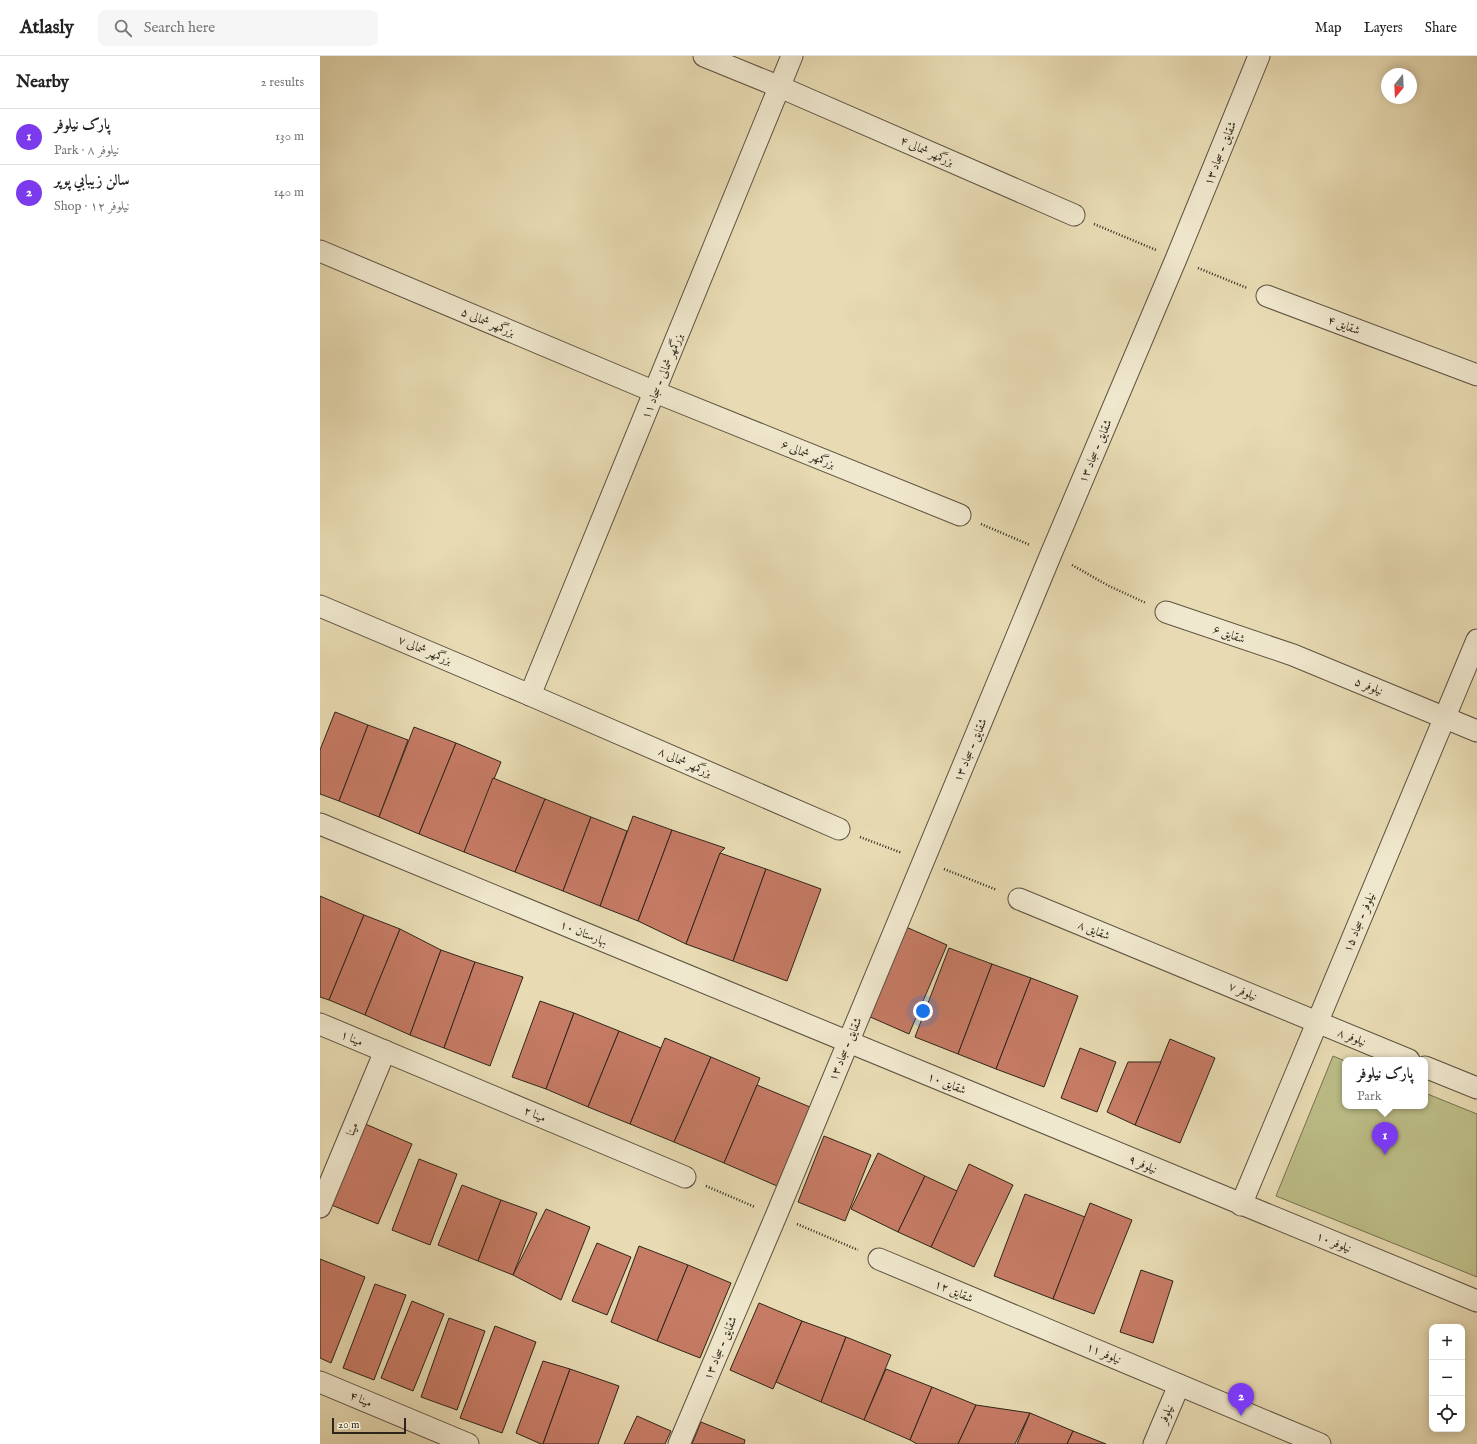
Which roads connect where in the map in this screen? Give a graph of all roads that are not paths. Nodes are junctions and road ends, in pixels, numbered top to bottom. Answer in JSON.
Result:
{"nodes":[{"id":1,"x":704,"y":56,"type":"edge"},
{"id":2,"x":792,"y":56,"type":"edge"},
{"id":3,"x":1260,"y":56,"type":"edge"},
{"id":4,"x":780,"y":87,"type":"junction"},
{"id":5,"x":1074,"y":215,"type":"dead end"},
{"id":6,"x":320,"y":251,"type":"edge"},
{"id":7,"x":1267,"y":296,"type":"dead end"},
{"id":8,"x":1477,"y":375,"type":"edge"},
{"id":9,"x":655,"y":392,"type":"junction"},
{"id":10,"x":960,"y":515,"type":"dead end"},
{"id":11,"x":320,"y":606,"type":"edge"},
{"id":12,"x":1166,"y":612,"type":"dead end"},
{"id":13,"x":1477,"y":640,"type":"edge"},
{"id":14,"x":1293,"y":655,"type":"joint"},
{"id":15,"x":530,"y":695,"type":"junction"},
{"id":16,"x":1444,"y":718,"type":"junction"},
{"id":17,"x":1477,"y":731,"type":"edge"},
{"id":18,"x":320,"y":824,"type":"edge"},
{"id":19,"x":839,"y":830,"type":"dead end"},
{"id":20,"x":1019,"y":899,"type":"dead end"},
{"id":21,"x":1168,"y":960,"type":"joint"},
{"id":22,"x":1318,"y":1022,"type":"junction"},
{"id":23,"x":320,"y":1024,"type":"edge"},
{"id":24,"x":848,"y":1042,"type":"junction"},
{"id":25,"x":385,"y":1051,"type":"junction"},
{"id":26,"x":1402,"y":1057,"type":"edge"},
{"id":27,"x":1428,"y":1068,"type":"edge"},
{"id":28,"x":1477,"y":1088,"type":"edge"},
{"id":29,"x":1045,"y":1123,"type":"joint"},
{"id":30,"x":685,"y":1177,"type":"dead end"},
{"id":31,"x":1241,"y":1204,"type":"junction"},
{"id":32,"x":320,"y":1207,"type":"edge"},
{"id":33,"x":879,"y":1259,"type":"dead end"},
{"id":34,"x":1477,"y":1302,"type":"edge"},
{"id":35,"x":1029,"y":1322,"type":"joint"},
{"id":36,"x":320,"y":1382,"type":"edge"},
{"id":37,"x":1179,"y":1385,"type":"junction"},
{"id":38,"x":468,"y":1444,"type":"edge"},
{"id":39,"x":679,"y":1444,"type":"edge"},
{"id":40,"x":1154,"y":1444,"type":"edge"},
{"id":41,"x":1320,"y":1444,"type":"edge"}],
"edges":[{"from":1,"to":4,"type":"street","name":"بزرگمهر شمالی ۴"},
{"from":2,"to":4,"type":"street","name":"بزرگمهر شمالی - سجاد ۱۱"},
{"from":3,"to":24,"type":"street","name":"شقایق - سجاد ۱۳"},
{"from":4,"to":5,"type":"street","name":"بزرگمهر شمالی ۴"},
{"from":4,"to":9,"type":"street","name":"بزرگمهر شمالی - سجاد ۱۱"},
{"from":6,"to":9,"type":"street","name":"بزرگمهر شمالی ۵"},
{"from":7,"to":8,"type":"street","name":"شقایق ۴"},
{"from":9,"to":10,"type":"street","name":"بزرگمهر شمالی ۶"},
{"from":9,"to":15,"type":"street","name":"بزرگمهر شمالی - سجاد ۱۱"},
{"from":11,"to":15,"type":"street","name":"بزرگمهر شمالی ۷"},
{"from":12,"to":14,"type":"street","name":"شقایق ۶"},
{"from":13,"to":16,"type":"street","name":"نیلوفر - سجاد ۱۵"},
{"from":14,"to":16,"type":"street","name":"نیلوفر ۵"},
{"from":15,"to":19,"type":"street","name":"بزرگمهر شمالی ۸"},
{"from":16,"to":17,"type":"street","name":"نیلوفر ۵"},
{"from":16,"to":22,"type":"street","name":"نیلوفر - سجاد ۱۵"},
{"from":18,"to":24,"type":"street","name":"بهارستان ۱۰"},
{"from":20,"to":21,"type":"street","name":"شقایق ۸"},
{"from":21,"to":22,"type":"street","name":"نیلوفر ۷"},
{"from":22,"to":26,"type":"street","name":"نیلوفر ۸"},
{"from":22,"to":31,"type":"street","name":"نیلوفر - سجاد ۱۵"},
{"from":23,"to":25,"type":"street","name":"مینا ۱"},
{"from":24,"to":29,"type":"street","name":"شقایق ۱۰"},
{"from":24,"to":39,"type":"street","name":"شقایق - سجاد ۱۳"},
{"from":25,"to":30,"type":"street","name":"مینا ۲"},
{"from":25,"to":32,"type":"street","name":"مینا"},
{"from":27,"to":28,"type":"street"},
{"from":29,"to":31,"type":"street","name":"نیلوفر ۹"},
{"from":31,"to":34,"type":"street","name":"نیلوفر ۱۰"},
{"from":33,"to":35,"type":"street","name":"شقایق ۱۲"},
{"from":35,"to":37,"type":"street","name":"نیلوفر ۱۱"},
{"from":36,"to":38,"type":"street","name":"مینا ۴"},
{"from":37,"to":40,"type":"street","name":"نیلوفر"},
{"from":37,"to":41,"type":"street","name":"نیلوفر ۱۱"}]}
